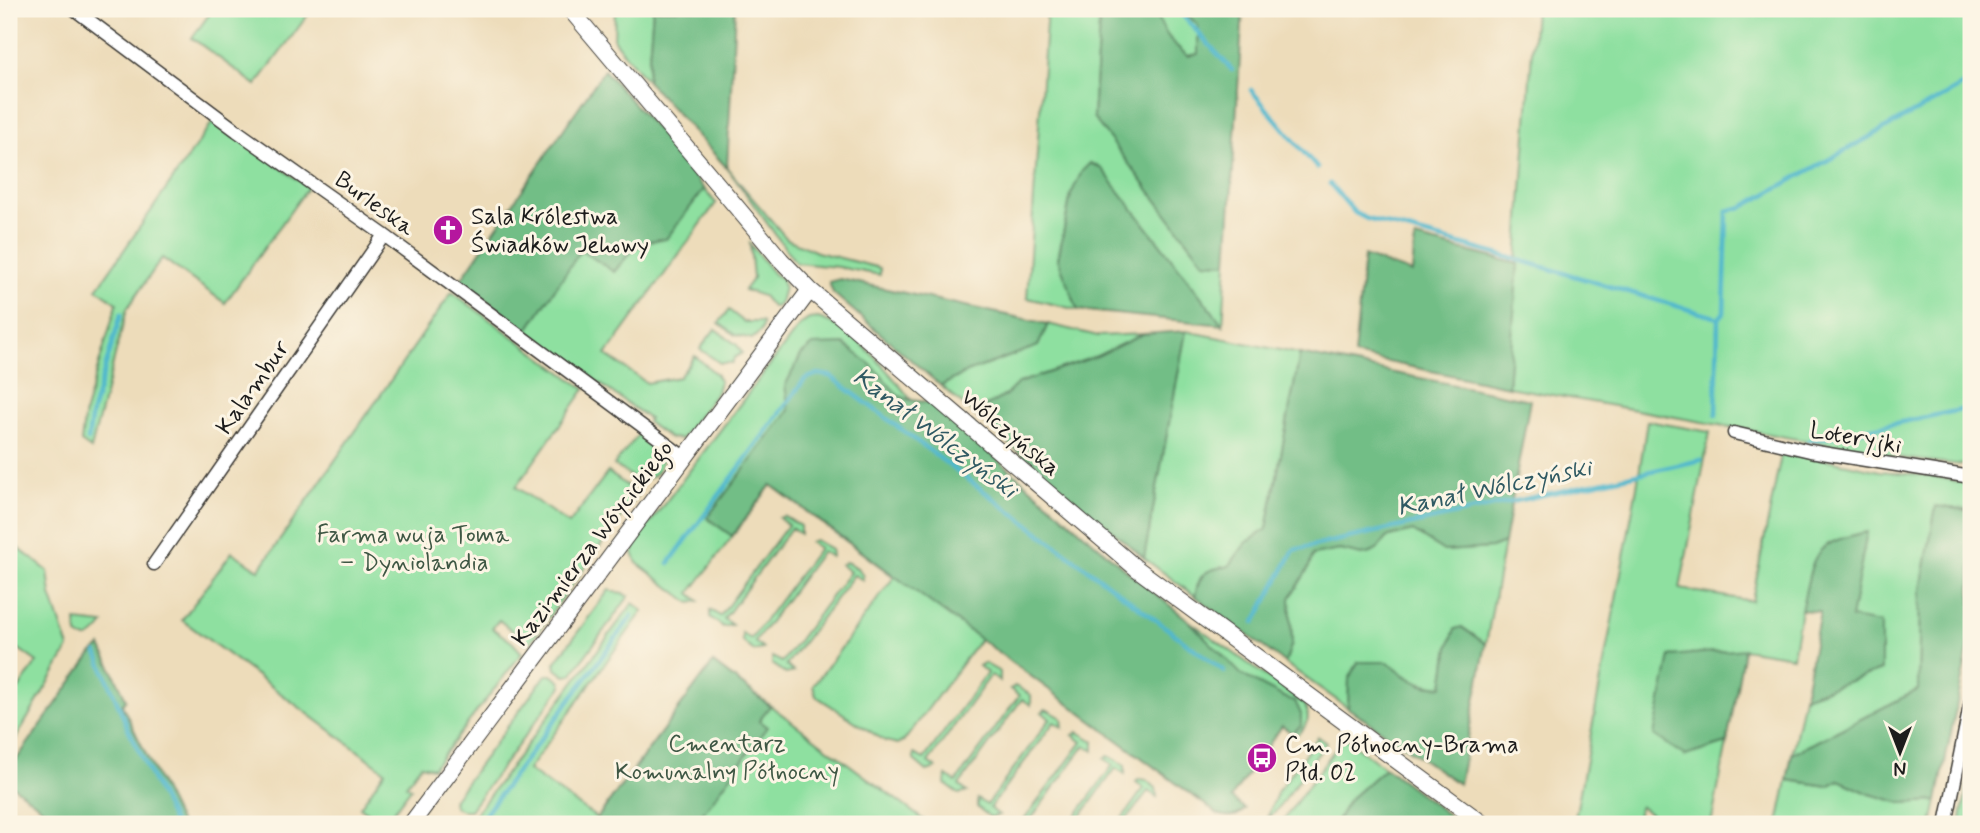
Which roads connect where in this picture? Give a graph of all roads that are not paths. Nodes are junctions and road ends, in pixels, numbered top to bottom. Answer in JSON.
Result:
{"nodes":[{"id":1,"x":74,"y":9,"type":"edge"},
{"id":2,"x":570,"y":9,"type":"edge"},
{"id":3,"x":384,"y":235,"type":"junction"},
{"id":4,"x":810,"y":290,"type":"junction"},
{"id":5,"x":1734,"y":433,"type":"dead end"},
{"id":6,"x":684,"y":457,"type":"junction"},
{"id":7,"x":1971,"y":477,"type":"edge"},
{"id":8,"x":154,"y":564,"type":"dead end"},
{"id":9,"x":1971,"y":701,"type":"edge"},
{"id":10,"x":411,"y":824,"type":"edge"},
{"id":11,"x":1483,"y":824,"type":"edge"},
{"id":12,"x":1946,"y":824,"type":"edge"}],
"edges":[{"from":1,"to":3,"type":"street","name":"Burleska"},
{"from":2,"to":4,"type":"street","name":"Wólczyńska"},
{"from":3,"to":6,"type":"street","name":"Burleska"},
{"from":3,"to":8,"type":"street","name":"Kalambur"},
{"from":4,"to":6,"type":"street","name":"Kazimierza Wóycickiego"},
{"from":4,"to":11,"type":"street","name":"Wólczyńska"},
{"from":5,"to":7,"type":"street","name":"Loteryjki"},
{"from":6,"to":10,"type":"street","name":"Kazimierza Wóycickiego"},
{"from":9,"to":12,"type":"street"}]}
